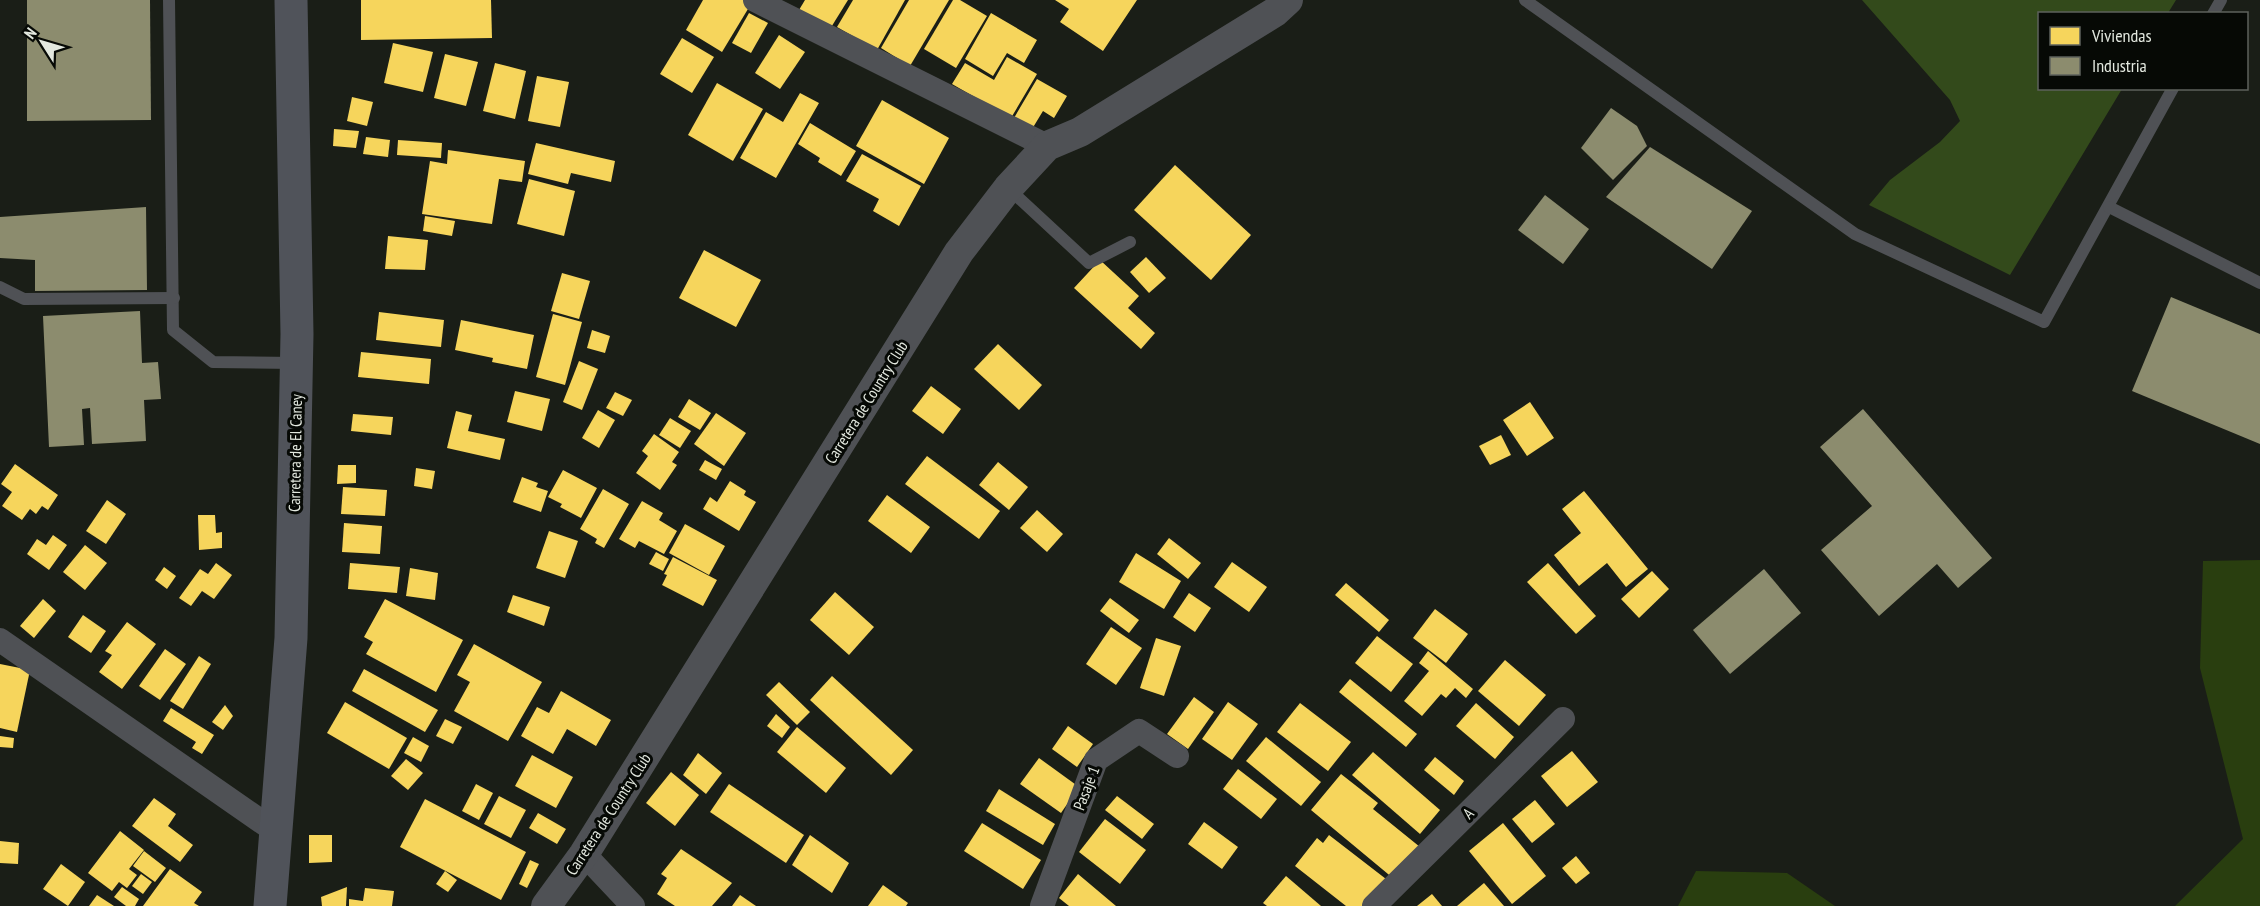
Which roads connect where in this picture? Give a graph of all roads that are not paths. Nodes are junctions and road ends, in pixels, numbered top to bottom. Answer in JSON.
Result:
{"nodes":[{"id":1,"x":169,"y":0,"type":"edge"},
{"id":2,"x":291,"y":0,"type":"edge"},
{"id":3,"x":755,"y":0,"type":"edge"},
{"id":4,"x":1288,"y":0,"type":"edge"},
{"id":5,"x":1525,"y":0,"type":"edge"},
{"id":6,"x":2172,"y":90,"type":"edge"},
{"id":7,"x":1047,"y":146,"type":"junction"},
{"id":8,"x":1008,"y":188,"type":"junction"},
{"id":9,"x":2109,"y":207,"type":"junction"},
{"id":10,"x":1130,"y":242,"type":"dead end"},
{"id":11,"x":2260,"y":283,"type":"edge"},
{"id":12,"x":0,"y":287,"type":"edge"},
{"id":13,"x":174,"y":298,"type":"junction"},
{"id":14,"x":297,"y":363,"type":"junction"},
{"id":15,"x":0,"y":640,"type":"edge"},
{"id":16,"x":1563,"y":719,"type":"dead end"},
{"id":17,"x":1177,"y":756,"type":"dead end"},
{"id":18,"x":275,"y":831,"type":"junction"},
{"id":19,"x":584,"y":854,"type":"junction"},
{"id":20,"x":270,"y":906,"type":"edge"},
{"id":21,"x":546,"y":906,"type":"edge"},
{"id":22,"x":633,"y":906,"type":"edge"},
{"id":23,"x":1042,"y":906,"type":"edge"},
{"id":24,"x":1374,"y":906,"type":"edge"}],
"edges":[{"from":1,"to":13,"type":"lane"},
{"from":2,"to":14,"type":"main road","name":"Carretera de El Caney"},
{"from":3,"to":7,"type":"street"},
{"from":4,"to":7,"type":"street","name":"Carretera de Country Club"},
{"from":5,"to":9,"type":"lane"},
{"from":6,"to":9,"type":"lane"},
{"from":7,"to":8,"type":"street","name":"Carretera de Country Club"},
{"from":8,"to":10,"type":"lane"},
{"from":8,"to":19,"type":"street","name":"Carretera de Country Club"},
{"from":9,"to":11,"type":"lane"},
{"from":12,"to":13,"type":"lane"},
{"from":13,"to":14,"type":"lane"},
{"from":14,"to":18,"type":"main road","name":"Carretera de El Caney"},
{"from":15,"to":18,"type":"street"},
{"from":16,"to":24,"type":"street","name":"A"},
{"from":17,"to":23,"type":"street","name":"Pasaje 1"},
{"from":18,"to":20,"type":"main road","name":"Carretera de El Caney"},
{"from":19,"to":21,"type":"street","name":"Carretera de Country Club"},
{"from":19,"to":22,"type":"street"}]}
